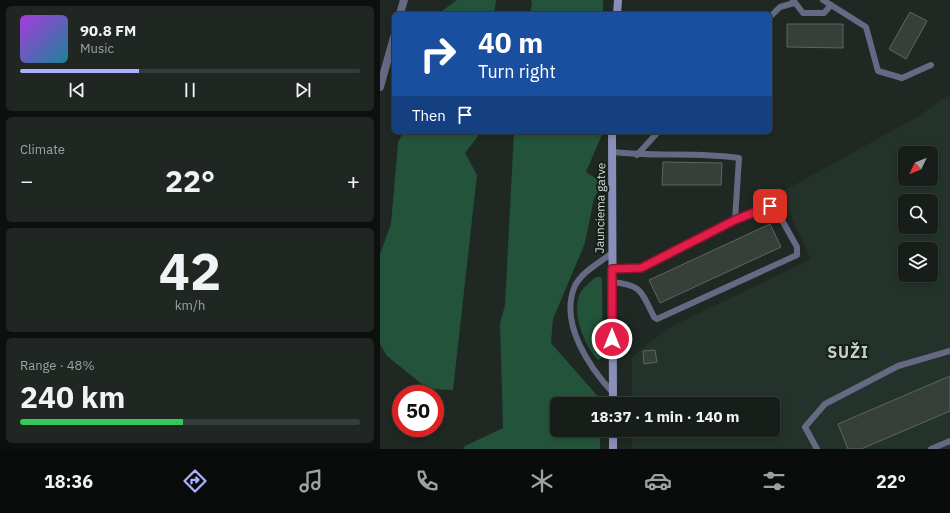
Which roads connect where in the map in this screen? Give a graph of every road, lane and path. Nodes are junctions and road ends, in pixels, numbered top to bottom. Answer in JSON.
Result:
{"nodes":[{"id":1,"x":404,"y":0,"type":"edge"},
{"id":2,"x":618,"y":0,"type":"edge"},
{"id":3,"x":823,"y":0,"type":"edge"},
{"id":4,"x":794,"y":1,"type":"edge"},
{"id":5,"x":831,"y":5,"type":"junction"},
{"id":6,"x":401,"y":12,"type":"edge"},
{"id":7,"x":617,"y":12,"type":"edge"},
{"id":8,"x":772,"y":15,"type":"edge"},
{"id":9,"x":392,"y":44,"type":"edge"},
{"id":10,"x":932,"y":64,"type":"dead end"},
{"id":11,"x":380,"y":87,"type":"edge"},
{"id":12,"x":612,"y":134,"type":"edge"},
{"id":13,"x":656,"y":134,"type":"edge"},
{"id":14,"x":613,"y":152,"type":"junction"},
{"id":15,"x":637,"y":155,"type":"junction"},
{"id":16,"x":735,"y":220,"type":"junction"},
{"id":17,"x":612,"y":253,"type":"junction"},
{"id":18,"x":612,"y":269,"type":"junction"},
{"id":19,"x":612,"y":282,"type":"junction"},
{"id":20,"x":950,"y":351,"type":"edge"},
{"id":21,"x":612,"y":393,"type":"junction"},
{"id":22,"x":612,"y":397,"type":"edge"},
{"id":23,"x":613,"y":437,"type":"edge"},
{"id":24,"x":950,"y":441,"type":"edge"},
{"id":25,"x":613,"y":449,"type":"edge"},
{"id":26,"x":817,"y":449,"type":"edge"},
{"id":27,"x":931,"y":449,"type":"edge"}],
"edges":[{"from":1,"to":6,"type":"street"},
{"from":2,"to":7,"type":"main road"},
{"from":3,"to":5,"type":"lane"},
{"from":4,"to":5,"type":"lane"},
{"from":4,"to":8,"type":"lane"},
{"from":5,"to":10,"type":"lane"},
{"from":9,"to":11,"type":"street"},
{"from":12,"to":14,"type":"main road","name":"Jaunciema gatve"},
{"from":13,"to":15,"type":"lane"},
{"from":14,"to":15,"type":"lane"},
{"from":14,"to":17,"type":"main road","name":"Jaunciema gatve"},
{"from":15,"to":16,"type":"lane"},
{"from":16,"to":18,"type":"lane"},
{"from":16,"to":19,"type":"lane"},
{"from":17,"to":18,"type":"main road","name":"Jaunciema gatve"},
{"from":17,"to":21,"type":"lane"},
{"from":18,"to":19,"type":"main road","name":"Jaunciema gatve"},
{"from":19,"to":21,"type":"main road","name":"Jaunciema gatve"},
{"from":20,"to":26,"type":"lane"},
{"from":21,"to":22,"type":"main road","name":"Jaunciema gatve"},
{"from":23,"to":25,"type":"main road"},
{"from":24,"to":27,"type":"lane"}]}
